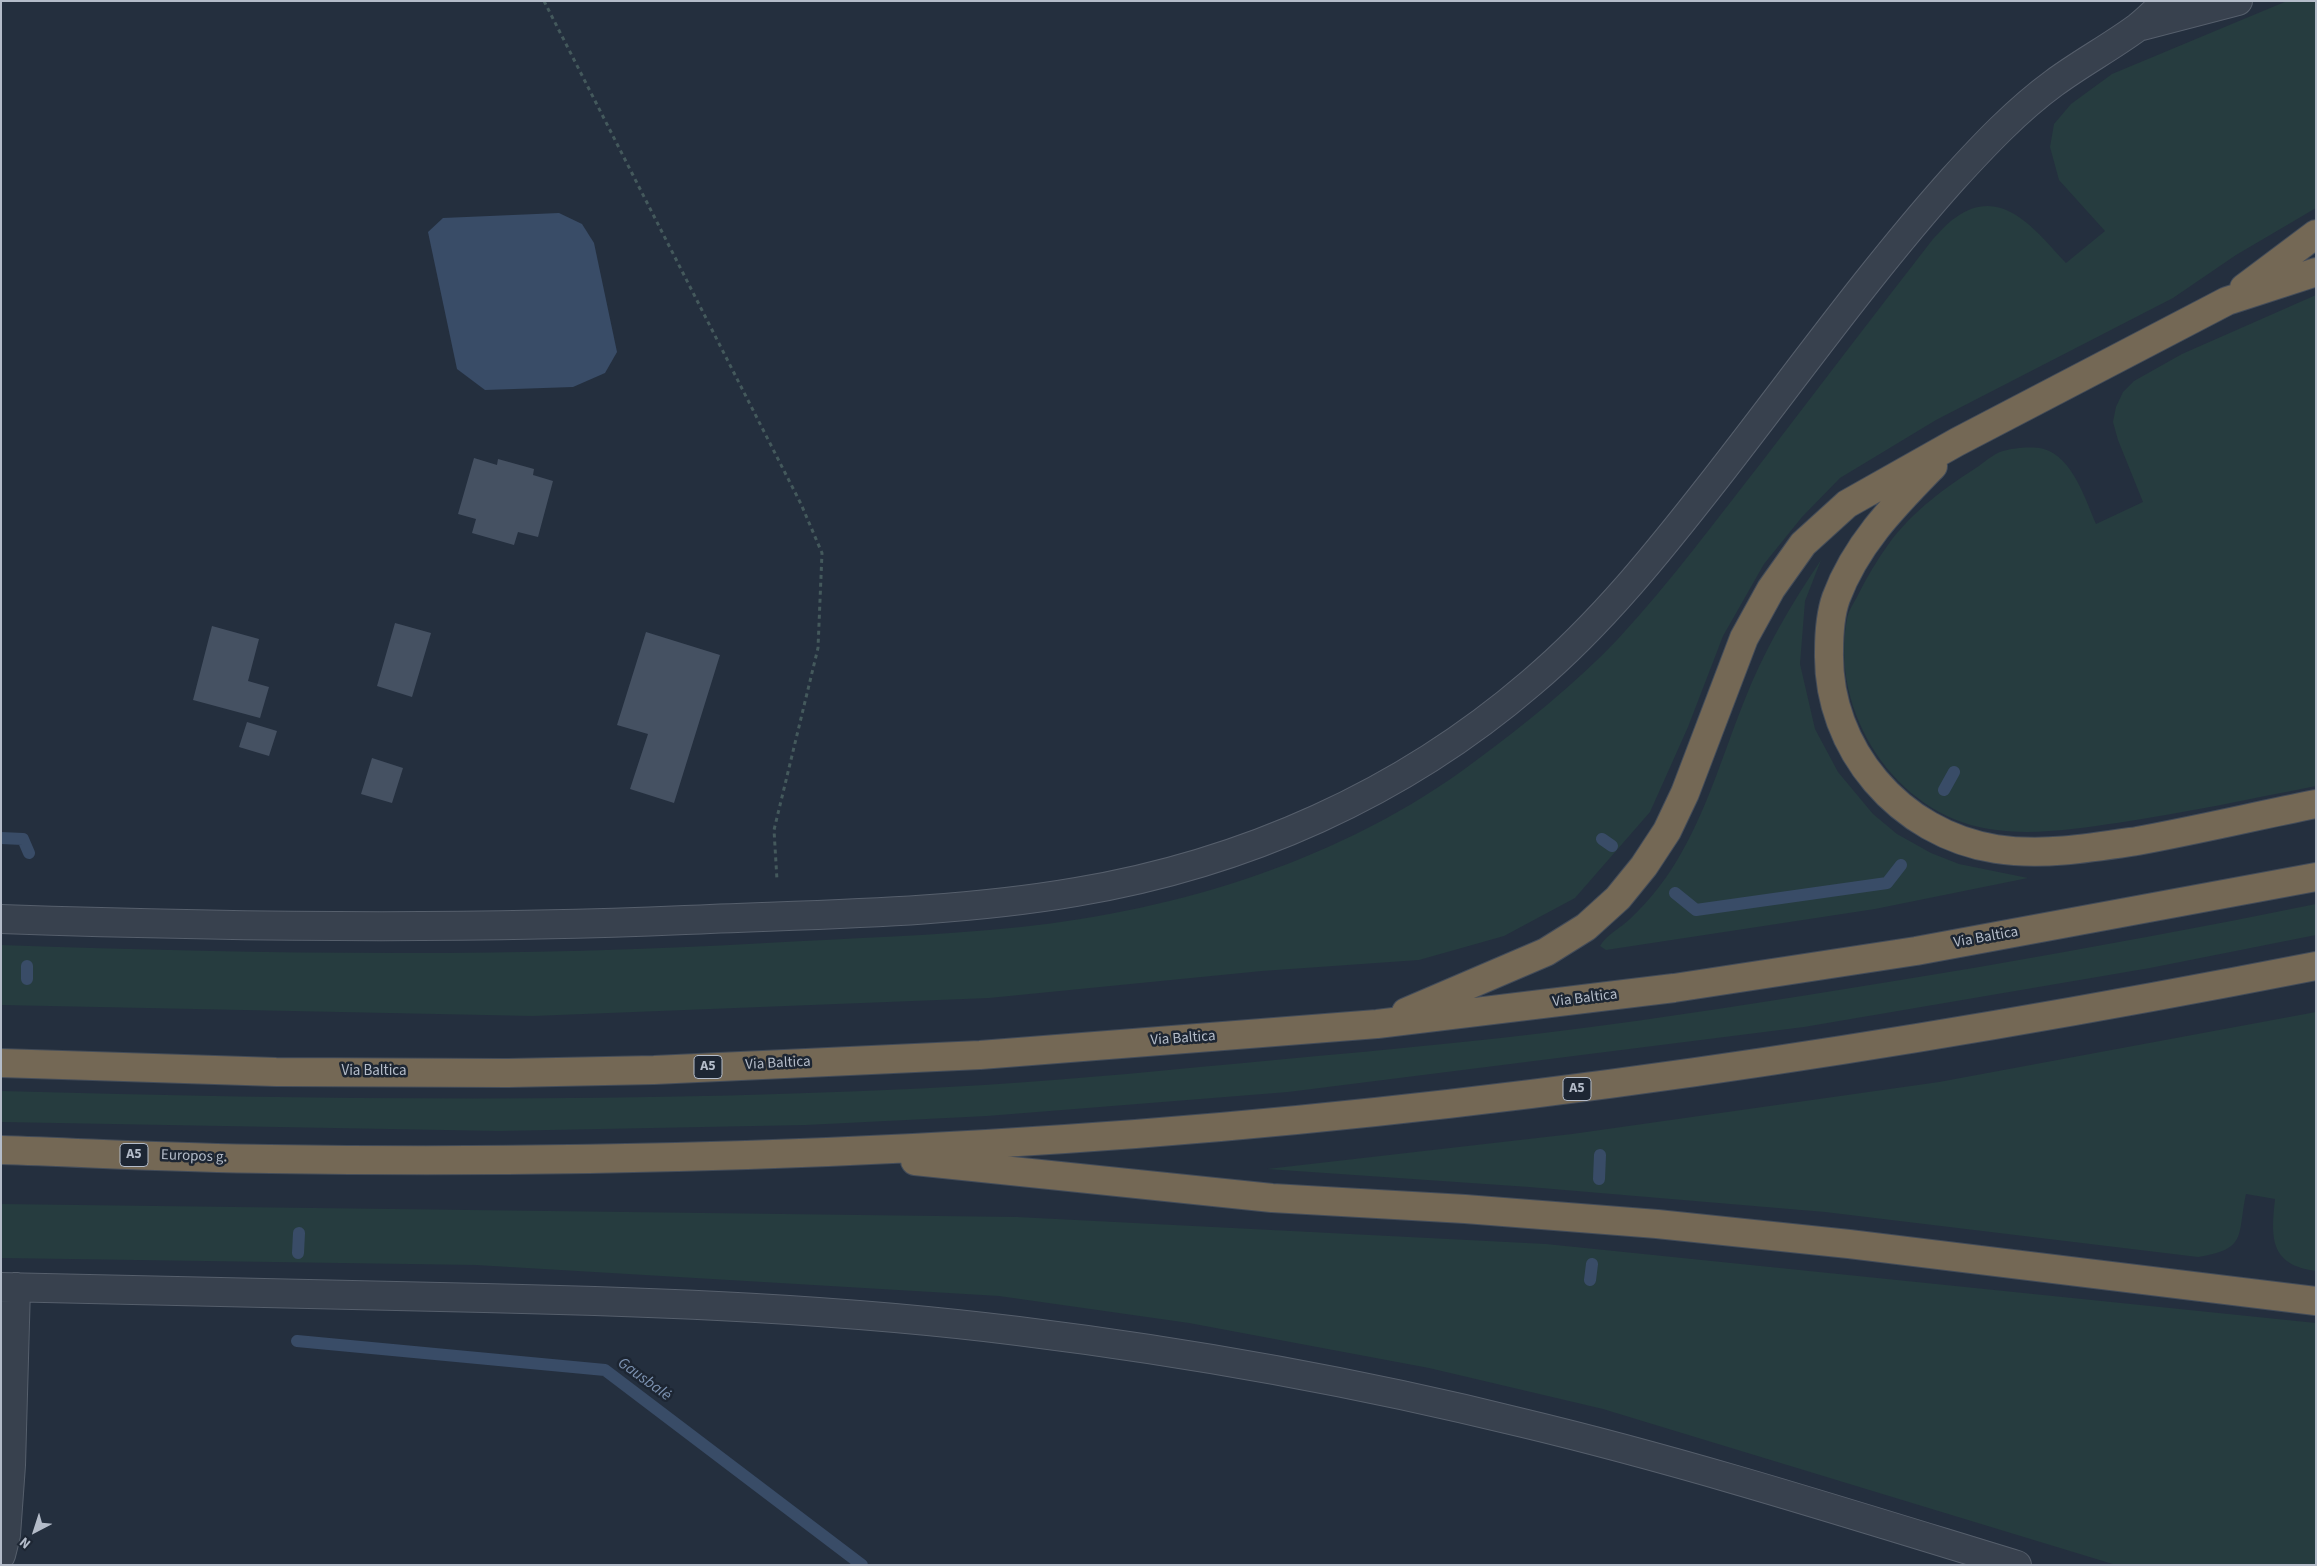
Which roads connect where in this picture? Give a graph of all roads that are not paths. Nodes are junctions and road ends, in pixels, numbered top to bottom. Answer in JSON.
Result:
{"nodes":[{"id":1,"x":2166,"y":1,"type":"edge"},
{"id":2,"x":2238,"y":1,"type":"edge"},
{"id":3,"x":2138,"y":27,"type":"junction"},
{"id":4,"x":2316,"y":234,"type":"edge"},
{"id":5,"x":2316,"y":272,"type":"edge"},
{"id":6,"x":2227,"y":302,"type":"junction"},
{"id":7,"x":1958,"y":442,"type":"junction"},
{"id":8,"x":2316,"y":804,"type":"edge"},
{"id":9,"x":2316,"y":876,"type":"edge"},
{"id":10,"x":1,"y":919,"type":"edge"},
{"id":11,"x":2316,"y":966,"type":"edge"},
{"id":12,"x":1377,"y":1024,"type":"junction"},
{"id":13,"x":1,"y":1063,"type":"edge"},
{"id":14,"x":1,"y":1150,"type":"edge"},
{"id":15,"x":831,"y":1152,"type":"junction"},
{"id":16,"x":8,"y":1287,"type":"edge"},
{"id":17,"x":2316,"y":1301,"type":"edge"},
{"id":18,"x":1,"y":1555,"type":"edge"},
{"id":19,"x":2017,"y":1565,"type":"edge"}],
"edges":[{"from":1,"to":3,"type":"street"},
{"from":2,"to":3,"type":"street"},
{"from":3,"to":10,"type":"street"},
{"from":4,"to":6,"type":"highway"},
{"from":5,"to":6,"type":"highway"},
{"from":6,"to":7,"type":"highway"},
{"from":7,"to":8,"type":"highway"},
{"from":7,"to":12,"type":"highway"},
{"from":9,"to":12,"type":"highway","name":"Via Baltica","number":"A5"},
{"from":11,"to":15,"type":"highway","number":"A5"},
{"from":12,"to":13,"type":"highway","name":"Via Baltica","number":"A5"},
{"from":14,"to":15,"type":"highway","name":"Europos g.","number":"A5"},
{"from":15,"to":17,"type":"highway"},
{"from":16,"to":18,"type":"street"},
{"from":16,"to":19,"type":"street"}]}
